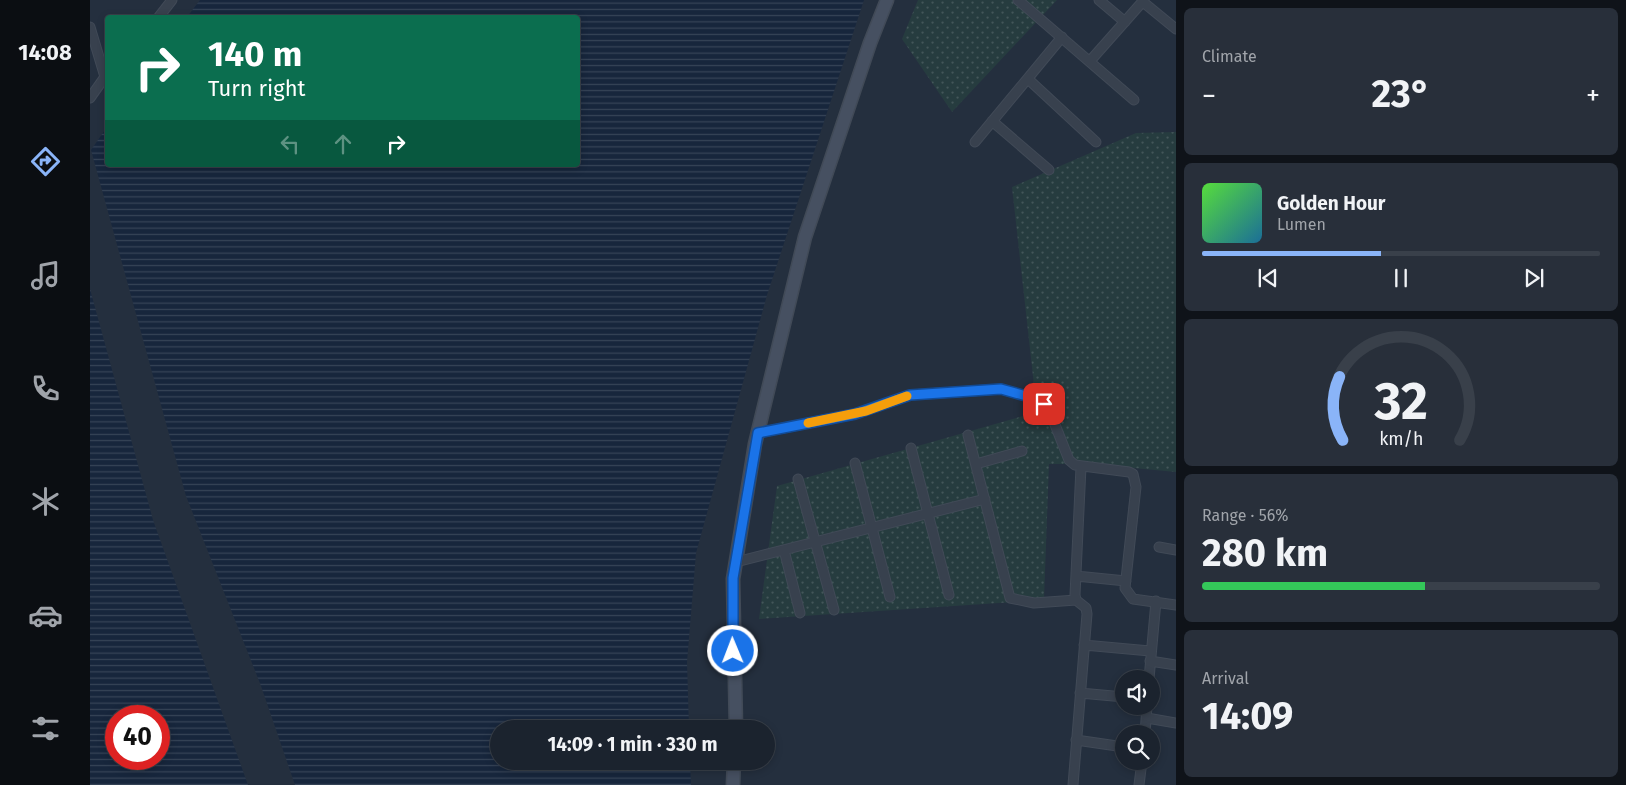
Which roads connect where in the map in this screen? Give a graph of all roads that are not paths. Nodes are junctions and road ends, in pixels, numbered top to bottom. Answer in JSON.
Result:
{"nodes":[{"id":1,"x":172,"y":0,"type":"edge"},
{"id":2,"x":887,"y":0,"type":"edge"},
{"id":3,"x":1018,"y":0,"type":"edge"},
{"id":4,"x":1100,"y":0,"type":"edge"},
{"id":5,"x":1144,"y":1,"type":"edge"},
{"id":6,"x":160,"y":15,"type":"edge"},
{"id":7,"x":1125,"y":22,"type":"junction"},
{"id":8,"x":90,"y":27,"type":"edge"},
{"id":9,"x":1176,"y":29,"type":"edge"},
{"id":10,"x":1062,"y":37,"type":"junction"},
{"id":11,"x":1090,"y":62,"type":"junction"},
{"id":12,"x":105,"y":73,"type":"edge"},
{"id":13,"x":105,"y":77,"type":"edge"},
{"id":14,"x":1028,"y":79,"type":"junction"},
{"id":15,"x":90,"y":98,"type":"edge"},
{"id":16,"x":1134,"y":100,"type":"dead end"},
{"id":17,"x":992,"y":121,"type":"junction"},
{"id":18,"x":975,"y":142,"type":"dead end"},
{"id":19,"x":1096,"y":142,"type":"dead end"},
{"id":20,"x":1050,"y":170,"type":"dead end"},
{"id":21,"x":758,"y":433,"type":"junction"},
{"id":22,"x":968,"y":435,"type":"dead end"},
{"id":23,"x":911,"y":448,"type":"dead end"},
{"id":24,"x":1022,"y":451,"type":"dead end"},
{"id":25,"x":855,"y":463,"type":"dead end"},
{"id":26,"x":976,"y":464,"type":"junction"},
{"id":27,"x":1081,"y":468,"type":"junction"},
{"id":28,"x":798,"y":479,"type":"dead end"},
{"id":29,"x":985,"y":499,"type":"junction"},
{"id":30,"x":928,"y":513,"type":"junction"},
{"id":31,"x":872,"y":528,"type":"junction"},
{"id":32,"x":815,"y":542,"type":"junction"},
{"id":33,"x":1159,"y":547,"type":"dead end"},
{"id":34,"x":784,"y":550,"type":"junction"},
{"id":35,"x":1176,"y":550,"type":"edge"},
{"id":36,"x":736,"y":562,"type":"junction"},
{"id":37,"x":1076,"y":576,"type":"junction"},
{"id":38,"x":1126,"y":581,"type":"junction"},
{"id":39,"x":949,"y":595,"type":"dead end"},
{"id":40,"x":890,"y":597,"type":"dead end"},
{"id":41,"x":1076,"y":600,"type":"junction"},
{"id":42,"x":1156,"y":601,"type":"junction"},
{"id":43,"x":1176,"y":605,"type":"edge"},
{"id":44,"x":834,"y":610,"type":"dead end"},
{"id":45,"x":800,"y":613,"type":"dead end"},
{"id":46,"x":1084,"y":645,"type":"junction"},
{"id":47,"x":1150,"y":656,"type":"junction"},
{"id":48,"x":1176,"y":665,"type":"edge"},
{"id":49,"x":1149,"y":670,"type":"edge"},
{"id":50,"x":1080,"y":693,"type":"junction"},
{"id":51,"x":1115,"y":696,"type":"edge"},
{"id":52,"x":1147,"y":718,"type":"joint"},
{"id":53,"x":736,"y":720,"type":"edge"},
{"id":54,"x":1176,"y":723,"type":"edge"},
{"id":55,"x":1146,"y":725,"type":"edge"},
{"id":56,"x":1076,"y":740,"type":"junction"},
{"id":57,"x":1115,"y":746,"type":"edge"},
{"id":58,"x":734,"y":770,"type":"edge"},
{"id":59,"x":1141,"y":770,"type":"edge"},
{"id":60,"x":733,"y":785,"type":"edge"},
{"id":61,"x":1072,"y":785,"type":"edge"},
{"id":62,"x":1139,"y":785,"type":"edge"}],
"edges":[{"from":1,"to":6,"type":"street"},
{"from":2,"to":21,"type":"street"},
{"from":3,"to":10,"type":"street"},
{"from":4,"to":7,"type":"street"},
{"from":5,"to":7,"type":"street"},
{"from":5,"to":9,"type":"street"},
{"from":7,"to":11,"type":"street"},
{"from":8,"to":12,"type":"street"},
{"from":10,"to":11,"type":"street"},
{"from":10,"to":14,"type":"street"},
{"from":11,"to":16,"type":"street"},
{"from":13,"to":15,"type":"street"},
{"from":14,"to":17,"type":"street"},
{"from":14,"to":19,"type":"street"},
{"from":17,"to":18,"type":"street"},
{"from":17,"to":20,"type":"street"},
{"from":21,"to":27,"type":"street"},
{"from":21,"to":36,"type":"street"},
{"from":22,"to":26,"type":"street"},
{"from":23,"to":30,"type":"street"},
{"from":24,"to":26,"type":"street"},
{"from":25,"to":31,"type":"street"},
{"from":26,"to":29,"type":"street"},
{"from":27,"to":37,"type":"street"},
{"from":27,"to":38,"type":"street"},
{"from":28,"to":32,"type":"street"},
{"from":29,"to":30,"type":"street"},
{"from":29,"to":41,"type":"street"},
{"from":30,"to":31,"type":"street"},
{"from":30,"to":39,"type":"street"},
{"from":31,"to":32,"type":"street"},
{"from":31,"to":40,"type":"street"},
{"from":32,"to":34,"type":"street"},
{"from":32,"to":44,"type":"street"},
{"from":33,"to":35,"type":"street"},
{"from":34,"to":36,"type":"street"},
{"from":34,"to":45,"type":"street"},
{"from":36,"to":53,"type":"street"},
{"from":37,"to":38,"type":"street"},
{"from":37,"to":41,"type":"street"},
{"from":38,"to":42,"type":"street"},
{"from":41,"to":46,"type":"street"},
{"from":42,"to":43,"type":"street"},
{"from":42,"to":47,"type":"street"},
{"from":46,"to":47,"type":"street"},
{"from":46,"to":50,"type":"street"},
{"from":47,"to":48,"type":"street"},
{"from":47,"to":49,"type":"street"},
{"from":50,"to":51,"type":"street"},
{"from":50,"to":56,"type":"street"},
{"from":52,"to":54,"type":"street"},
{"from":52,"to":55,"type":"street"},
{"from":56,"to":57,"type":"street"},
{"from":56,"to":61,"type":"street"},
{"from":58,"to":60,"type":"street"},
{"from":59,"to":62,"type":"street"}]}
